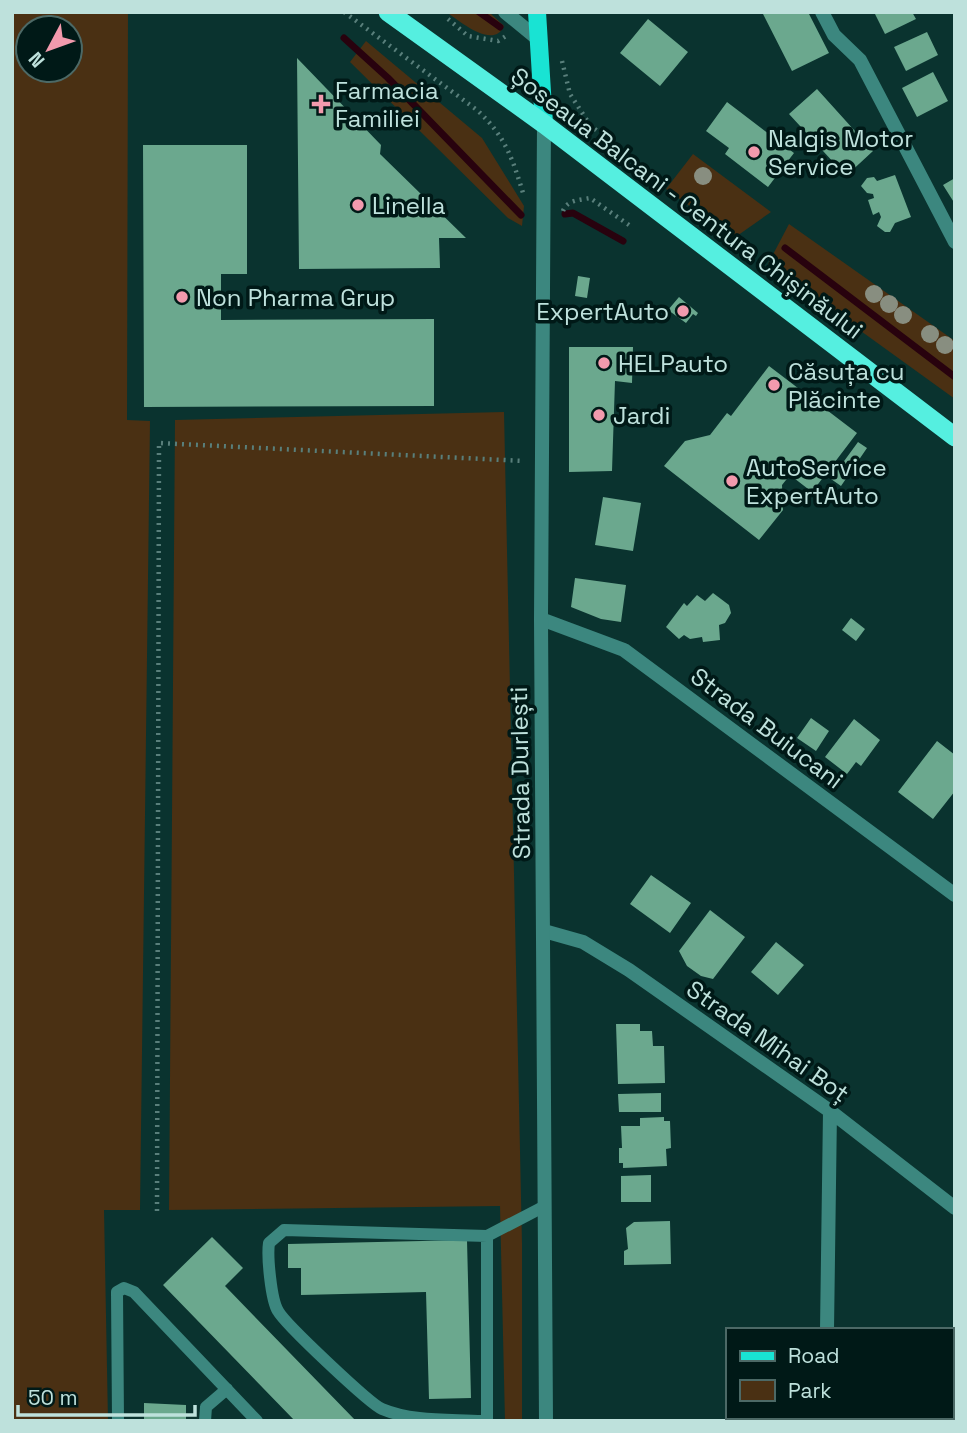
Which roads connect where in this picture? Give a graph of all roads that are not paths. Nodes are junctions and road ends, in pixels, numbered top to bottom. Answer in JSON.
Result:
{"nodes":[{"id":1,"x":388,"y":12,"type":"edge"},
{"id":2,"x":537,"y":12,"type":"edge"},
{"id":3,"x":822,"y":12,"type":"edge"},
{"id":4,"x":509,"y":15,"type":"edge"},
{"id":5,"x":538,"y":39,"type":"junction"},
{"id":6,"x":544,"y":124,"type":"junction"},
{"id":7,"x":955,"y":242,"type":"edge"},
{"id":8,"x":955,"y":437,"type":"edge"},
{"id":9,"x":541,"y":619,"type":"junction"},
{"id":10,"x":955,"y":895,"type":"edge"},
{"id":11,"x":544,"y":931,"type":"junction"},
{"id":12,"x":830,"y":1111,"type":"junction"},
{"id":13,"x":545,"y":1206,"type":"junction"},
{"id":14,"x":955,"y":1208,"type":"edge"},
{"id":15,"x":487,"y":1236,"type":"junction"},
{"id":16,"x":827,"y":1328,"type":"edge"},
{"id":17,"x":227,"y":1389,"type":"junction"},
{"id":18,"x":118,"y":1421,"type":"edge"},
{"id":19,"x":205,"y":1421,"type":"edge"},
{"id":20,"x":257,"y":1421,"type":"edge"},
{"id":21,"x":484,"y":1421,"type":"edge"},
{"id":22,"x":546,"y":1421,"type":"edge"}],
"edges":[{"from":1,"to":6,"type":"highway","name":"Șoseaua Balcani - Centura Chișinăului"},
{"from":2,"to":5,"type":"main road"},
{"from":3,"to":7,"type":"street"},
{"from":4,"to":5,"type":"street"},
{"from":5,"to":6,"type":"main road"},
{"from":6,"to":8,"type":"highway","name":"Șoseaua Balcani - Centura Chișinăului"},
{"from":6,"to":9,"type":"street","name":"Strada Durlești"},
{"from":9,"to":10,"type":"street","name":"Strada Buiucani"},
{"from":9,"to":11,"type":"street","name":"Strada Durlești"},
{"from":11,"to":12,"type":"street","name":"Strada Mihai Boț"},
{"from":11,"to":13,"type":"street","name":"Strada Durlești"},
{"from":12,"to":14,"type":"street","name":"Strada Mihai Boț"},
{"from":12,"to":16,"type":"street"},
{"from":13,"to":15,"type":"lane"},
{"from":13,"to":22,"type":"street","name":"Strada Durlești"},
{"from":15,"to":21,"type":"lane"},
{"from":15,"to":21,"type":"lane"},
{"from":17,"to":18,"type":"lane"},
{"from":17,"to":19,"type":"lane"},
{"from":17,"to":20,"type":"lane"}]}
